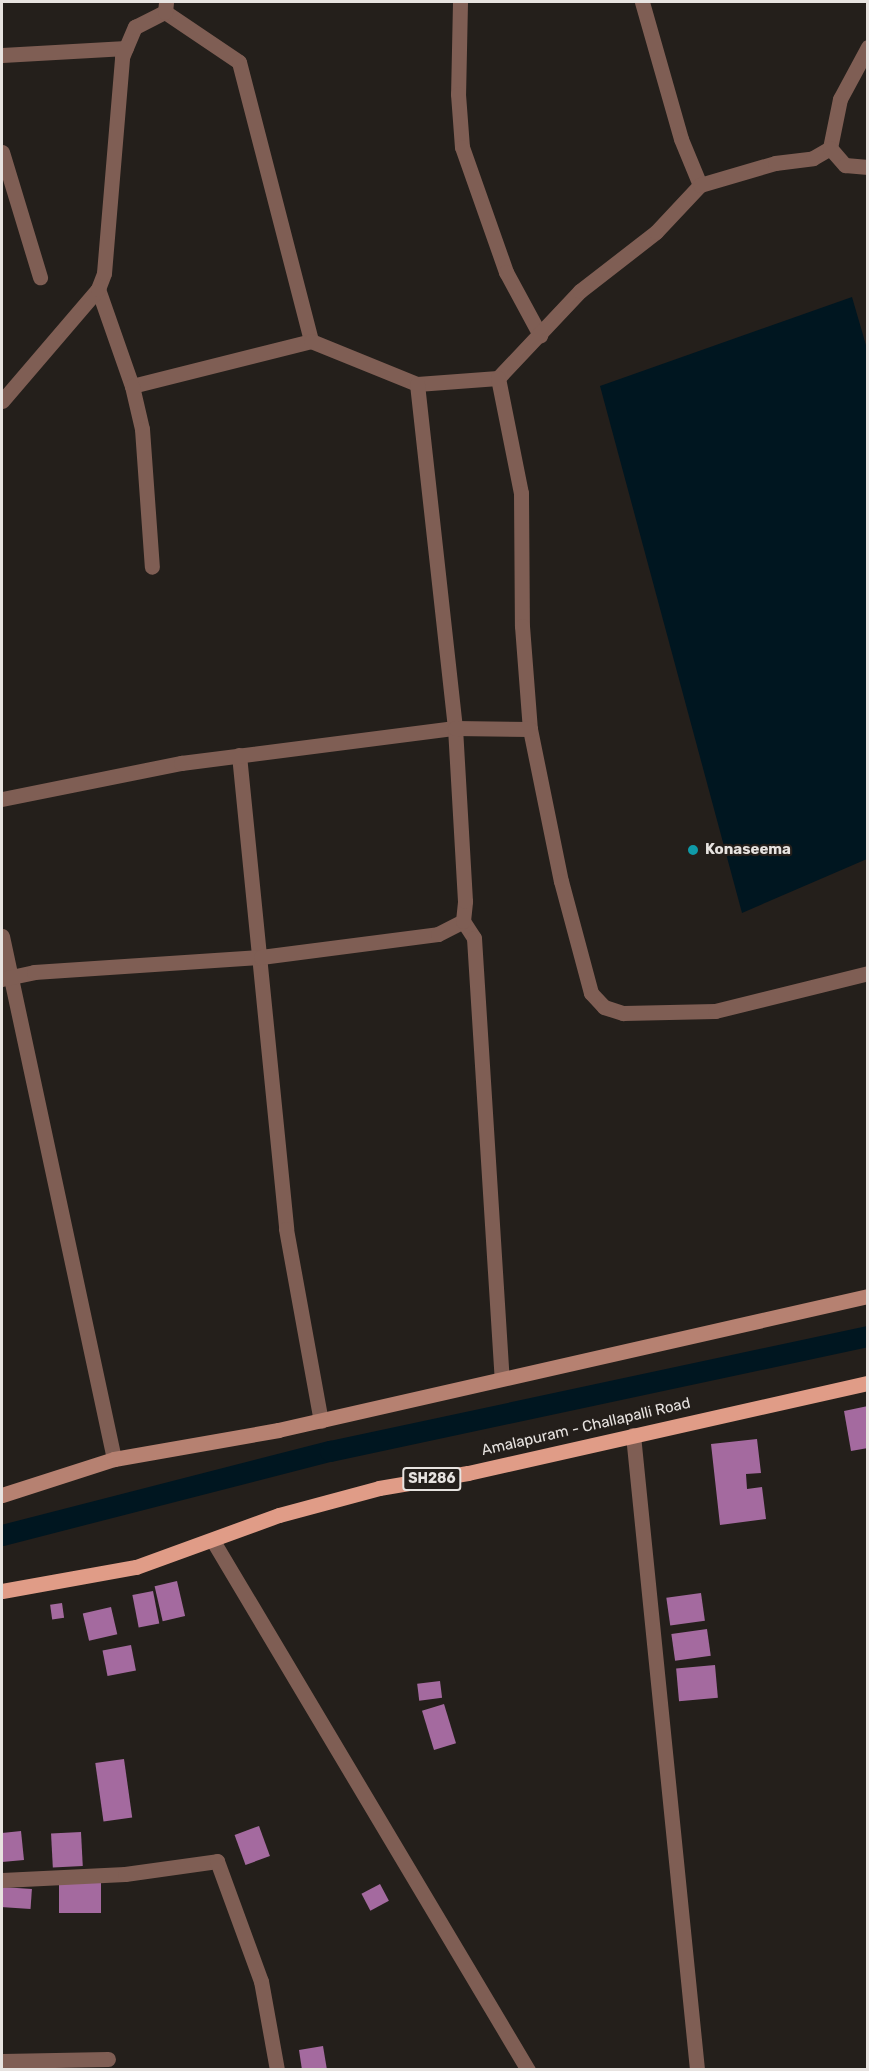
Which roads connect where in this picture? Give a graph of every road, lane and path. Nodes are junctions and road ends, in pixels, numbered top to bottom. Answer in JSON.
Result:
{"nodes":[{"id":1,"x":460,"y":2,"type":"edge"},
{"id":2,"x":642,"y":2,"type":"edge"},
{"id":3,"x":165,"y":7,"type":"edge"},
{"id":4,"x":867,"y":47,"type":"edge"},
{"id":5,"x":126,"y":48,"type":"junction"},
{"id":6,"x":2,"y":55,"type":"edge"},
{"id":7,"x":830,"y":148,"type":"junction"},
{"id":8,"x":2,"y":152,"type":"edge"},
{"id":9,"x":867,"y":166,"type":"edge"},
{"id":10,"x":700,"y":185,"type":"junction"},
{"id":11,"x":40,"y":277,"type":"dead end"},
{"id":12,"x":98,"y":289,"type":"junction"},
{"id":13,"x":540,"y":335,"type":"junction"},
{"id":14,"x":311,"y":341,"type":"junction"},
{"id":15,"x":498,"y":378,"type":"junction"},
{"id":16,"x":417,"y":384,"type":"junction"},
{"id":17,"x":132,"y":386,"type":"junction"},
{"id":18,"x":2,"y":401,"type":"edge"},
{"id":19,"x":152,"y":567,"type":"dead end"},
{"id":20,"x":455,"y":728,"type":"junction"},
{"id":21,"x":530,"y":729,"type":"junction"},
{"id":22,"x":238,"y":755,"type":"junction"},
{"id":23,"x":2,"y":799,"type":"edge"},
{"id":24,"x":463,"y":921,"type":"junction"},
{"id":25,"x":2,"y":936,"type":"edge"},
{"id":26,"x":261,"y":957,"type":"junction"},
{"id":27,"x":867,"y":973,"type":"edge"},
{"id":28,"x":6,"y":977,"type":"edge"},
{"id":29,"x":867,"y":1296,"type":"edge"},
{"id":30,"x":502,"y":1378,"type":"junction"},
{"id":31,"x":867,"y":1383,"type":"edge"},
{"id":32,"x":321,"y":1420,"type":"junction"},
{"id":33,"x":633,"y":1435,"type":"junction"},
{"id":34,"x":114,"y":1459,"type":"junction"},
{"id":35,"x":2,"y":1495,"type":"edge"},
{"id":36,"x":213,"y":1541,"type":"junction"},
{"id":37,"x":2,"y":1592,"type":"edge"},
{"id":38,"x":2,"y":1880,"type":"edge"},
{"id":39,"x":108,"y":2059,"type":"dead end"},
{"id":40,"x":2,"y":2061,"type":"edge"},
{"id":41,"x":278,"y":2070,"type":"edge"},
{"id":42,"x":528,"y":2070,"type":"edge"},
{"id":43,"x":697,"y":2070,"type":"edge"}],
"edges":[{"from":1,"to":13,"type":"street"},
{"from":2,"to":10,"type":"street"},
{"from":3,"to":5,"type":"street"},
{"from":3,"to":14,"type":"street"},
{"from":4,"to":7,"type":"street"},
{"from":5,"to":6,"type":"street"},
{"from":5,"to":12,"type":"street"},
{"from":7,"to":9,"type":"street"},
{"from":7,"to":10,"type":"street"},
{"from":8,"to":11,"type":"street"},
{"from":10,"to":13,"type":"street"},
{"from":12,"to":17,"type":"street"},
{"from":12,"to":18,"type":"street"},
{"from":13,"to":15,"type":"street"},
{"from":14,"to":16,"type":"street"},
{"from":14,"to":17,"type":"street"},
{"from":15,"to":16,"type":"street"},
{"from":15,"to":21,"type":"street"},
{"from":16,"to":20,"type":"street"},
{"from":17,"to":19,"type":"street"},
{"from":20,"to":21,"type":"street"},
{"from":20,"to":22,"type":"street"},
{"from":20,"to":24,"type":"street"},
{"from":21,"to":27,"type":"street"},
{"from":22,"to":23,"type":"street"},
{"from":22,"to":26,"type":"street"},
{"from":24,"to":26,"type":"street"},
{"from":24,"to":30,"type":"street"},
{"from":25,"to":28,"type":"street"},
{"from":26,"to":28,"type":"street"},
{"from":26,"to":32,"type":"street"},
{"from":28,"to":34,"type":"street"},
{"from":29,"to":30,"type":"street"},
{"from":30,"to":32,"type":"street"},
{"from":31,"to":33,"type":"main road","name":"Amalapuram - Challapalli Road","number":"SH286"},
{"from":32,"to":34,"type":"street"},
{"from":33,"to":36,"type":"main road","name":"Amalapuram - Challapalli Road","number":"SH286"},
{"from":33,"to":43,"type":"street"},
{"from":34,"to":35,"type":"street"},
{"from":36,"to":37,"type":"main road","name":"Amalapuram - Challapalli Road","number":"SH286"},
{"from":36,"to":42,"type":"street"},
{"from":38,"to":41,"type":"street"},
{"from":39,"to":40,"type":"street"}]}
